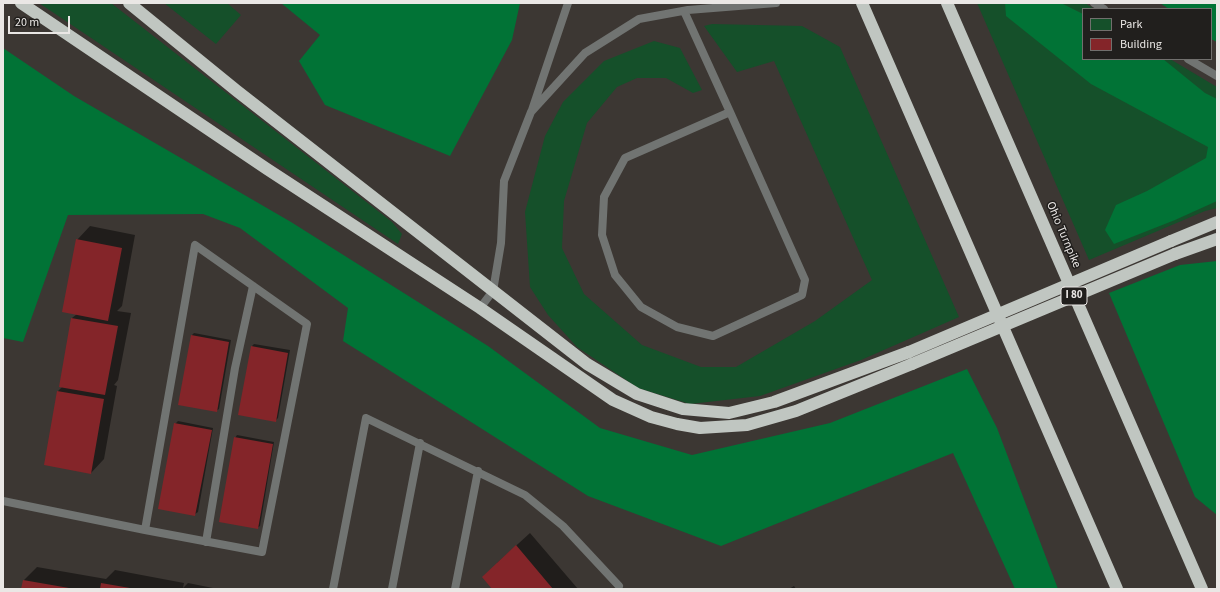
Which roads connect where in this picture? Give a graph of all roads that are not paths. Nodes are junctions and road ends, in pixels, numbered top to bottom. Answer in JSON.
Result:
{"nodes":[{"id":1,"x":21,"y":3,"type":"edge"},
{"id":2,"x":129,"y":3,"type":"edge"},
{"id":3,"x":568,"y":3,"type":"edge"},
{"id":4,"x":776,"y":3,"type":"edge"},
{"id":5,"x":862,"y":3,"type":"edge"},
{"id":6,"x":946,"y":3,"type":"edge"},
{"id":7,"x":684,"y":11,"type":"junction"},
{"id":8,"x":1190,"y":60,"type":"edge"},
{"id":9,"x":1217,"y":76,"type":"edge"},
{"id":10,"x":531,"y":112,"type":"junction"},
{"id":11,"x":730,"y":112,"type":"junction"},
{"id":12,"x":1217,"y":222,"type":"edge"},
{"id":13,"x":1217,"y":238,"type":"edge"},
{"id":14,"x":253,"y":286,"type":"junction"},
{"id":15,"x":493,"y":291,"type":"junction"},
{"id":16,"x":480,"y":308,"type":"junction"},
{"id":17,"x":911,"y":358,"type":"junction"},
{"id":18,"x":420,"y":443,"type":"junction"},
{"id":19,"x":478,"y":471,"type":"junction"},
{"id":20,"x":3,"y":501,"type":"edge"},
{"id":21,"x":145,"y":530,"type":"junction"},
{"id":22,"x":206,"y":542,"type":"junction"},
{"id":23,"x":619,"y":586,"type":"dead end"},
{"id":24,"x":332,"y":589,"type":"edge"},
{"id":25,"x":392,"y":589,"type":"edge"},
{"id":26,"x":455,"y":589,"type":"edge"},
{"id":27,"x":1117,"y":589,"type":"edge"},
{"id":28,"x":1202,"y":589,"type":"edge"}],
"edges":[{"from":1,"to":16,"type":"highway"},
{"from":2,"to":15,"type":"highway"},
{"from":3,"to":10,"type":"lane"},
{"from":4,"to":7,"type":"lane"},
{"from":5,"to":27,"type":"highway"},
{"from":6,"to":28,"type":"highway","name":"Ohio Turnpike","number":"I 80"},
{"from":7,"to":10,"type":"lane"},
{"from":7,"to":11,"type":"lane"},
{"from":8,"to":9,"type":"lane"},
{"from":10,"to":15,"type":"lane"},
{"from":11,"to":11,"type":"lane"},
{"from":12,"to":17,"type":"highway","bridge":true},
{"from":13,"to":17,"type":"highway","bridge":true},
{"from":14,"to":21,"type":"lane"},
{"from":14,"to":22,"type":"lane"},
{"from":14,"to":22,"type":"lane"},
{"from":15,"to":16,"type":"lane"},
{"from":15,"to":17,"type":"highway"},
{"from":16,"to":17,"type":"highway"},
{"from":18,"to":19,"type":"lane"},
{"from":18,"to":24,"type":"lane"},
{"from":18,"to":25,"type":"lane"},
{"from":19,"to":23,"type":"lane"},
{"from":19,"to":26,"type":"lane"},
{"from":20,"to":21,"type":"lane"},
{"from":21,"to":22,"type":"lane"}]}
